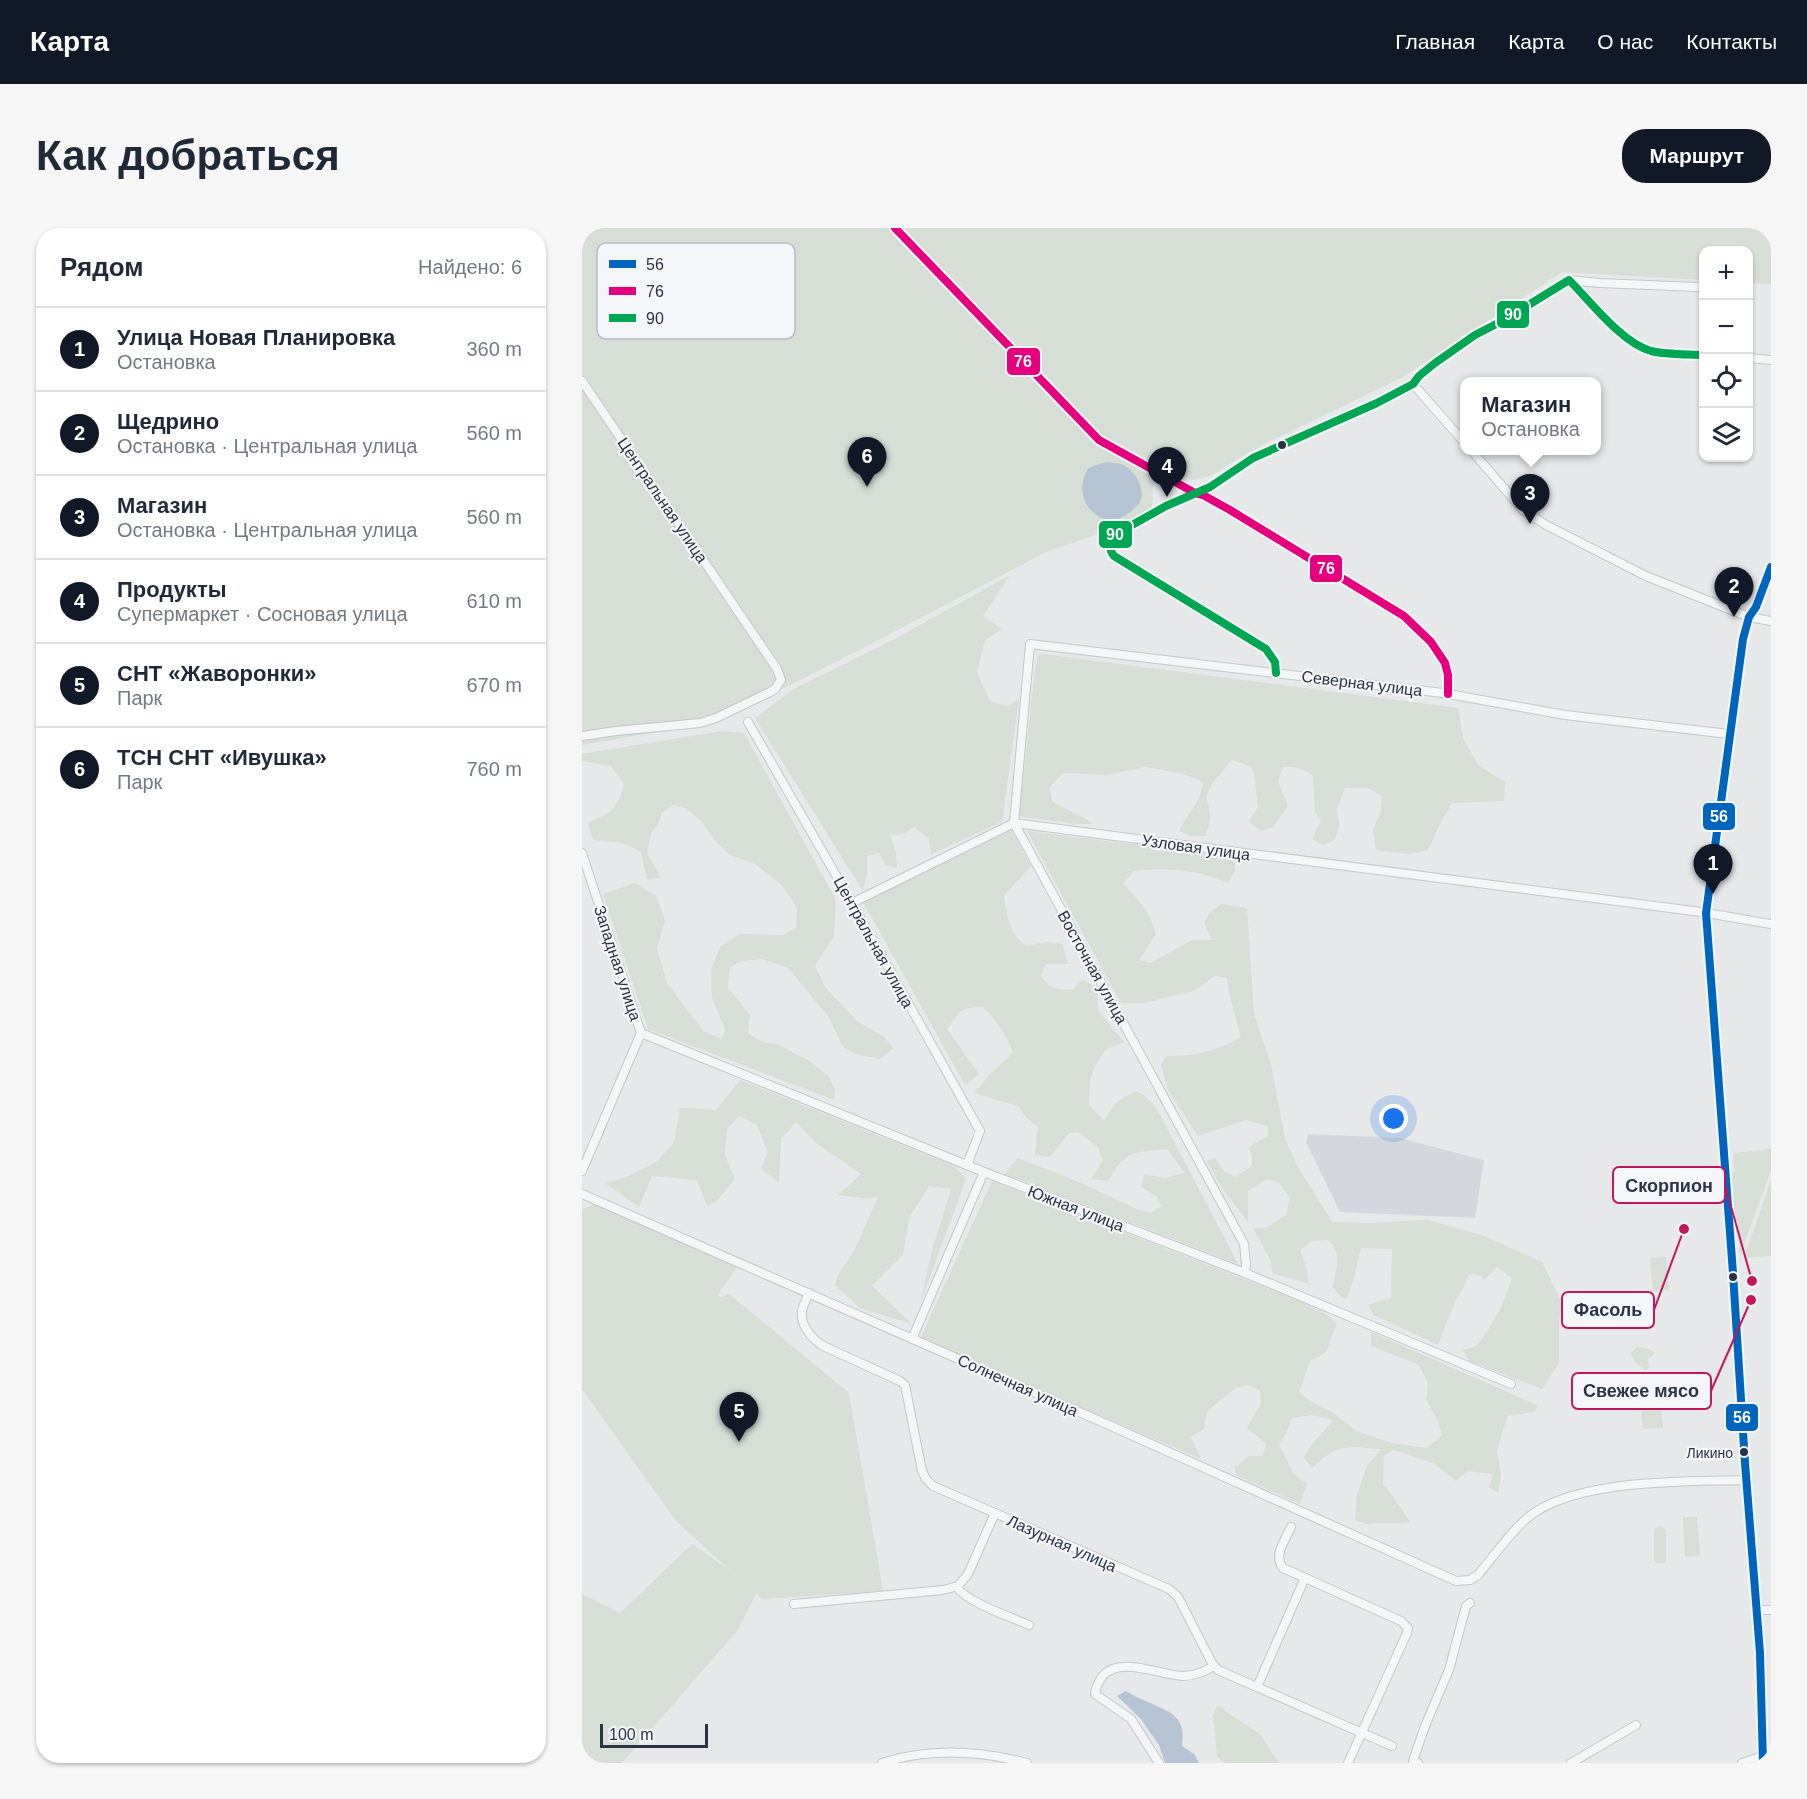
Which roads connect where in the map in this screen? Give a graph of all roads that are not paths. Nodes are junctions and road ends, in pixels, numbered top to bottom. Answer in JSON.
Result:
{"nodes":[{"id":1,"x":895,"y":228,"type":"edge"},
{"id":2,"x":1569,"y":280,"type":"junction"},
{"id":3,"x":1697,"y":287,"type":"dead end"},
{"id":4,"x":1699,"y":355,"type":"edge"},
{"id":5,"x":1753,"y":358,"type":"edge"},
{"id":6,"x":1771,"y":360,"type":"edge"},
{"id":7,"x":582,"y":381,"type":"edge"},
{"id":8,"x":1413,"y":384,"type":"junction"},
{"id":9,"x":1460,"y":437,"type":"edge"},
{"id":10,"x":1475,"y":455,"type":"edge"},
{"id":11,"x":1195,"y":493,"type":"junction"},
{"id":12,"x":1771,"y":567,"type":"edge"},
{"id":13,"x":1749,"y":617,"type":"junction"},
{"id":14,"x":1771,"y":621,"type":"edge"},
{"id":15,"x":1276,"y":673,"type":"junction"},
{"id":16,"x":1449,"y":694,"type":"junction"},
{"id":17,"x":748,"y":722,"type":"dead end"},
{"id":18,"x":1729,"y":734,"type":"junction"},
{"id":19,"x":582,"y":736,"type":"edge"},
{"id":20,"x":1014,"y":823,"type":"junction"},
{"id":21,"x":582,"y":853,"type":"edge"},
{"id":22,"x":852,"y":903,"type":"junction"},
{"id":23,"x":1706,"y":913,"type":"junction"},
{"id":24,"x":1771,"y":924,"type":"edge"},
{"id":25,"x":641,"y":1032,"type":"junction"},
{"id":26,"x":967,"y":1165,"type":"junction"},
{"id":27,"x":582,"y":1171,"type":"edge"},
{"id":28,"x":984,"y":1172,"type":"junction"},
{"id":29,"x":582,"y":1194,"type":"edge"},
{"id":30,"x":1245,"y":1273,"type":"junction"},
{"id":31,"x":809,"y":1293,"type":"junction"},
{"id":32,"x":912,"y":1339,"type":"junction"},
{"id":33,"x":1511,"y":1384,"type":"dead end"},
{"id":34,"x":1746,"y":1480,"type":"junction"},
{"id":35,"x":995,"y":1513,"type":"junction"},
{"id":36,"x":1291,"y":1527,"type":"dead end"},
{"id":37,"x":1305,"y":1578,"type":"junction"},
{"id":38,"x":957,"y":1587,"type":"junction"},
{"id":39,"x":794,"y":1604,"type":"dead end"},
{"id":40,"x":1470,"y":1604,"type":"dead end"},
{"id":41,"x":1757,"y":1610,"type":"junction"},
{"id":42,"x":1771,"y":1610,"type":"edge"},
{"id":43,"x":1029,"y":1625,"type":"dead end"},
{"id":44,"x":1214,"y":1666,"type":"junction"},
{"id":45,"x":1257,"y":1688,"type":"junction"},
{"id":46,"x":1636,"y":1725,"type":"dead end"},
{"id":47,"x":1361,"y":1734,"type":"junction"},
{"id":48,"x":1392,"y":1746,"type":"dead end"},
{"id":49,"x":1763,"y":1759,"type":"edge"},
{"id":50,"x":882,"y":1763,"type":"edge"},
{"id":51,"x":1027,"y":1763,"type":"edge"},
{"id":52,"x":1159,"y":1763,"type":"edge"},
{"id":53,"x":1348,"y":1763,"type":"edge"},
{"id":54,"x":1418,"y":1763,"type":"edge"},
{"id":55,"x":1571,"y":1763,"type":"edge"},
{"id":56,"x":1742,"y":1763,"type":"edge"}],
"edges":[{"from":1,"to":11,"type":"street"},
{"from":2,"to":3,"type":"street"},
{"from":2,"to":4,"type":"street"},
{"from":2,"to":8,"type":"street"},
{"from":5,"to":6,"type":"street"},
{"from":7,"to":19,"type":"street","name":"Центральная улица"},
{"from":8,"to":9,"type":"street"},
{"from":8,"to":11,"type":"street"},
{"from":10,"to":13,"type":"street"},
{"from":11,"to":15,"type":"street"},
{"from":11,"to":16,"type":"street"},
{"from":12,"to":13,"type":"street"},
{"from":13,"to":14,"type":"street"},
{"from":13,"to":18,"type":"street"},
{"from":15,"to":16,"type":"street","name":"Северная улица"},
{"from":15,"to":20,"type":"street","name":"Северная улица"},
{"from":16,"to":18,"type":"street","name":"Северная улица"},
{"from":17,"to":22,"type":"street","name":"Центральная улица"},
{"from":18,"to":23,"type":"street"},
{"from":20,"to":22,"type":"street"},
{"from":20,"to":23,"type":"street","name":"Узловая улица"},
{"from":20,"to":30,"type":"street","name":"Восточная улица"},
{"from":21,"to":25,"type":"street","name":"Западная улица"},
{"from":22,"to":26,"type":"street","name":"Центральная улица"},
{"from":23,"to":24,"type":"street","name":"Узловая улица"},
{"from":23,"to":34,"type":"street"},
{"from":25,"to":26,"type":"street","name":"Южная улица"},
{"from":25,"to":27,"type":"street","name":"Западная улица"},
{"from":26,"to":28,"type":"street","name":"Южная улица"},
{"from":28,"to":30,"type":"street","name":"Южная улица"},
{"from":28,"to":32,"type":"street"},
{"from":29,"to":31,"type":"street","name":"Солнечная улица"},
{"from":30,"to":33,"type":"street","name":"Южная улица"},
{"from":31,"to":32,"type":"street","name":"Солнечная улица"},
{"from":31,"to":35,"type":"street","name":"Лазурная улица"},
{"from":32,"to":34,"type":"street","name":"Солнечная улица"},
{"from":34,"to":41,"type":"street"},
{"from":35,"to":38,"type":"street"},
{"from":35,"to":44,"type":"street","name":"Лазурная улица"},
{"from":36,"to":37,"type":"street"},
{"from":37,"to":45,"type":"street"},
{"from":37,"to":47,"type":"street"},
{"from":38,"to":39,"type":"street"},
{"from":38,"to":43,"type":"street"},
{"from":40,"to":54,"type":"street"},
{"from":41,"to":42,"type":"street"},
{"from":41,"to":49,"type":"street"},
{"from":44,"to":45,"type":"street"},
{"from":44,"to":52,"type":"street"},
{"from":45,"to":47,"type":"street"},
{"from":46,"to":55,"type":"street"},
{"from":47,"to":48,"type":"street"},
{"from":47,"to":53,"type":"street"},
{"from":49,"to":56,"type":"street"},
{"from":50,"to":51,"type":"street"}]}
